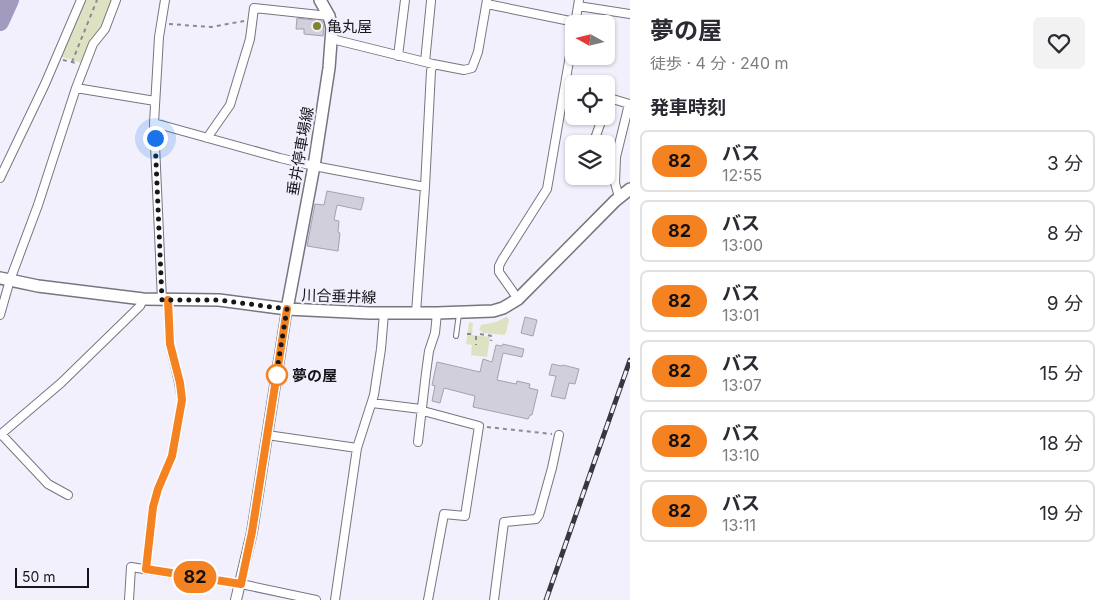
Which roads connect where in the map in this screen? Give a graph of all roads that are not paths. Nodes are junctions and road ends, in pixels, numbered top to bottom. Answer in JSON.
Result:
{"nodes":[{"id":1,"x":81,"y":0,"type":"edge"},
{"id":2,"x":116,"y":0,"type":"edge"},
{"id":3,"x":165,"y":0,"type":"edge"},
{"id":4,"x":320,"y":0,"type":"edge"},
{"id":5,"x":405,"y":0,"type":"edge"},
{"id":6,"x":431,"y":1,"type":"edge"},
{"id":7,"x":487,"y":2,"type":"edge"},
{"id":8,"x":579,"y":3,"type":"edge"},
{"id":9,"x":630,"y":14,"type":"edge"},
{"id":10,"x":329,"y":16,"type":"junction"},
{"id":11,"x":565,"y":21,"type":"edge"},
{"id":12,"x":332,"y":39,"type":"junction"},
{"id":13,"x":398,"y":56,"type":"junction"},
{"id":14,"x":429,"y":63,"type":"junction"},
{"id":15,"x":565,"y":85,"type":"edge"},
{"id":16,"x":76,"y":88,"type":"junction"},
{"id":17,"x":155,"y":101,"type":"junction"},
{"id":18,"x":615,"y":101,"type":"edge"},
{"id":19,"x":629,"y":104,"type":"edge"},
{"id":20,"x":154,"y":123,"type":"junction"},
{"id":21,"x":208,"y":138,"type":"junction"},
{"id":22,"x":314,"y":166,"type":"junction"},
{"id":23,"x":0,"y":178,"type":"edge"},
{"id":24,"x":425,"y":187,"type":"junction"},
{"id":25,"x":630,"y":189,"type":"edge"},
{"id":26,"x":619,"y":197,"type":"junction"},
{"id":27,"x":5,"y":279,"type":"edge"},
{"id":28,"x":143,"y":299,"type":"junction"},
{"id":29,"x":518,"y":299,"type":"junction"},
{"id":30,"x":165,"y":300,"type":"junction"},
{"id":31,"x":287,"y":309,"type":"junction"},
{"id":32,"x":459,"y":312,"type":"junction"},
{"id":33,"x":384,"y":313,"type":"junction"},
{"id":34,"x":416,"y":313,"type":"junction"},
{"id":35,"x":437,"y":313,"type":"junction"},
{"id":36,"x":0,"y":315,"type":"edge"},
{"id":37,"x":456,"y":336,"type":"dead end"},
{"id":38,"x":372,"y":403,"type":"junction"},
{"id":39,"x":421,"y":409,"type":"junction"},
{"id":40,"x":0,"y":434,"type":"edge"},
{"id":41,"x":267,"y":435,"type":"junction"},
{"id":42,"x":559,"y":435,"type":"road end"},
{"id":43,"x":418,"y":442,"type":"dead end"},
{"id":44,"x":357,"y":448,"type":"junction"},
{"id":45,"x":68,"y":496,"type":"dead end"},
{"id":46,"x":146,"y":569,"type":"junction"},
{"id":47,"x":241,"y":584,"type":"junction"},
{"id":48,"x":129,"y":600,"type":"edge"},
{"id":49,"x":236,"y":600,"type":"edge"},
{"id":50,"x":316,"y":600,"type":"edge"},
{"id":51,"x":336,"y":600,"type":"edge"},
{"id":52,"x":428,"y":600,"type":"edge"},
{"id":53,"x":494,"y":600,"type":"edge"}],
"edges":[{"from":1,"to":23,"type":"street"},
{"from":2,"to":16,"type":"street"},
{"from":3,"to":17,"type":"street"},
{"from":4,"to":10,"type":"main road","name":"垂井停車場線"},
{"from":5,"to":13,"type":"street"},
{"from":6,"to":14,"type":"street"},
{"from":7,"to":11,"type":"street"},
{"from":7,"to":14,"type":"street"},
{"from":8,"to":9,"type":"street"},
{"from":10,"to":12,"type":"main road","name":"垂井停車場線"},
{"from":10,"to":21,"type":"street"},
{"from":12,"to":13,"type":"street"},
{"from":12,"to":22,"type":"main road","name":"垂井停車場線"},
{"from":13,"to":14,"type":"street"},
{"from":14,"to":24,"type":"street"},
{"from":15,"to":29,"type":"street"},
{"from":16,"to":17,"type":"street"},
{"from":16,"to":27,"type":"street"},
{"from":17,"to":20,"type":"street"},
{"from":18,"to":19,"type":"street"},
{"from":19,"to":26,"type":"street"},
{"from":20,"to":21,"type":"street"},
{"from":20,"to":30,"type":"street"},
{"from":21,"to":22,"type":"street"},
{"from":22,"to":24,"type":"street"},
{"from":22,"to":31,"type":"main road","name":"垂井停車場線"},
{"from":24,"to":34,"type":"street"},
{"from":25,"to":26,"type":"main road","name":"川合垂井線"},
{"from":26,"to":29,"type":"main road","name":"川合垂井線"},
{"from":27,"to":28,"type":"main road","name":"川合垂井線"},
{"from":27,"to":36,"type":"street"},
{"from":28,"to":30,"type":"main road","name":"川合垂井線"},
{"from":28,"to":40,"type":"street"},
{"from":29,"to":32,"type":"main road","name":"川合垂井線"},
{"from":30,"to":31,"type":"main road","name":"川合垂井線"},
{"from":30,"to":46,"type":"street"},
{"from":31,"to":33,"type":"main road","name":"川合垂井線"},
{"from":31,"to":41,"type":"street"},
{"from":32,"to":35,"type":"main road","name":"川合垂井線"},
{"from":32,"to":37,"type":"lane"},
{"from":33,"to":34,"type":"main road","name":"川合垂井線"},
{"from":33,"to":38,"type":"street"},
{"from":34,"to":35,"type":"main road","name":"川合垂井線"},
{"from":35,"to":39,"type":"street"},
{"from":38,"to":39,"type":"street"},
{"from":38,"to":44,"type":"street"},
{"from":39,"to":43,"type":"street"},
{"from":39,"to":52,"type":"street"},
{"from":40,"to":45,"type":"street"},
{"from":41,"to":44,"type":"street"},
{"from":41,"to":47,"type":"street"},
{"from":42,"to":53,"type":"street"},
{"from":44,"to":51,"type":"street"},
{"from":46,"to":47,"type":"street"},
{"from":46,"to":48,"type":"street"},
{"from":47,"to":49,"type":"street"},
{"from":47,"to":50,"type":"street"}]}
